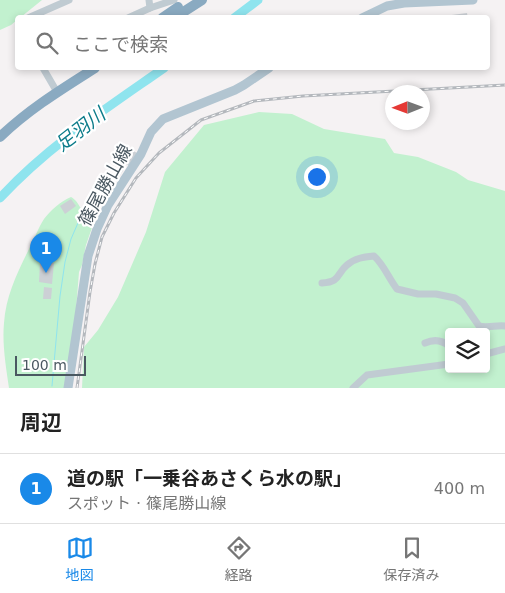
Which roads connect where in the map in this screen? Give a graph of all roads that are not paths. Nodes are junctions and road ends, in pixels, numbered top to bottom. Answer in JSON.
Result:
{"nodes":[{"id":1,"x":69,"y":0,"type":"edge"},
{"id":2,"x":174,"y":0,"type":"edge"},
{"id":3,"x":190,"y":0,"type":"edge"},
{"id":4,"x":202,"y":0,"type":"edge"},
{"id":5,"x":473,"y":0,"type":"edge"},
{"id":6,"x":404,"y":2,"type":"edge"},
{"id":7,"x":149,"y":4,"type":"edge"},
{"id":8,"x":35,"y":15,"type":"edge"},
{"id":9,"x":132,"y":15,"type":"edge"},
{"id":10,"x":167,"y":15,"type":"edge"},
{"id":11,"x":179,"y":15,"type":"edge"},
{"id":12,"x":368,"y":15,"type":"edge"},
{"id":13,"x":44,"y":70,"type":"edge"},
{"id":14,"x":81,"y":70,"type":"edge"},
{"id":15,"x":91,"y":70,"type":"edge"},
{"id":16,"x":266,"y":70,"type":"edge"},
{"id":17,"x":55,"y":89,"type":"junction"},
{"id":18,"x":0,"y":128,"type":"edge"},
{"id":19,"x":0,"y":137,"type":"edge"},
{"id":20,"x":322,"y":283,"type":"dead end"},
{"id":21,"x":505,"y":326,"type":"edge"},
{"id":22,"x":425,"y":343,"type":"dead end"},
{"id":23,"x":445,"y":343,"type":"edge"},
{"id":24,"x":505,"y":349,"type":"edge"},
{"id":25,"x":490,"y":353,"type":"edge"},
{"id":26,"x":445,"y":365,"type":"edge"},
{"id":27,"x":68,"y":388,"type":"edge"},
{"id":28,"x":353,"y":388,"type":"edge"}],
"edges":[{"from":1,"to":8,"type":"street"},
{"from":2,"to":7,"type":"street"},
{"from":3,"to":10,"type":"highway"},
{"from":4,"to":11,"type":"highway"},
{"from":5,"to":6,"type":"main road"},
{"from":6,"to":12,"type":"main road"},
{"from":7,"to":9,"type":"street"},
{"from":13,"to":17,"type":"street"},
{"from":14,"to":17,"type":"highway"},
{"from":15,"to":17,"type":"highway"},
{"from":16,"to":27,"type":"main road","name":"篠尾勝山線"},
{"from":17,"to":18,"type":"highway"},
{"from":17,"to":19,"type":"highway"},
{"from":20,"to":21,"type":"street"},
{"from":22,"to":23,"type":"street"},
{"from":24,"to":25,"type":"street"},
{"from":26,"to":28,"type":"street"}]}
